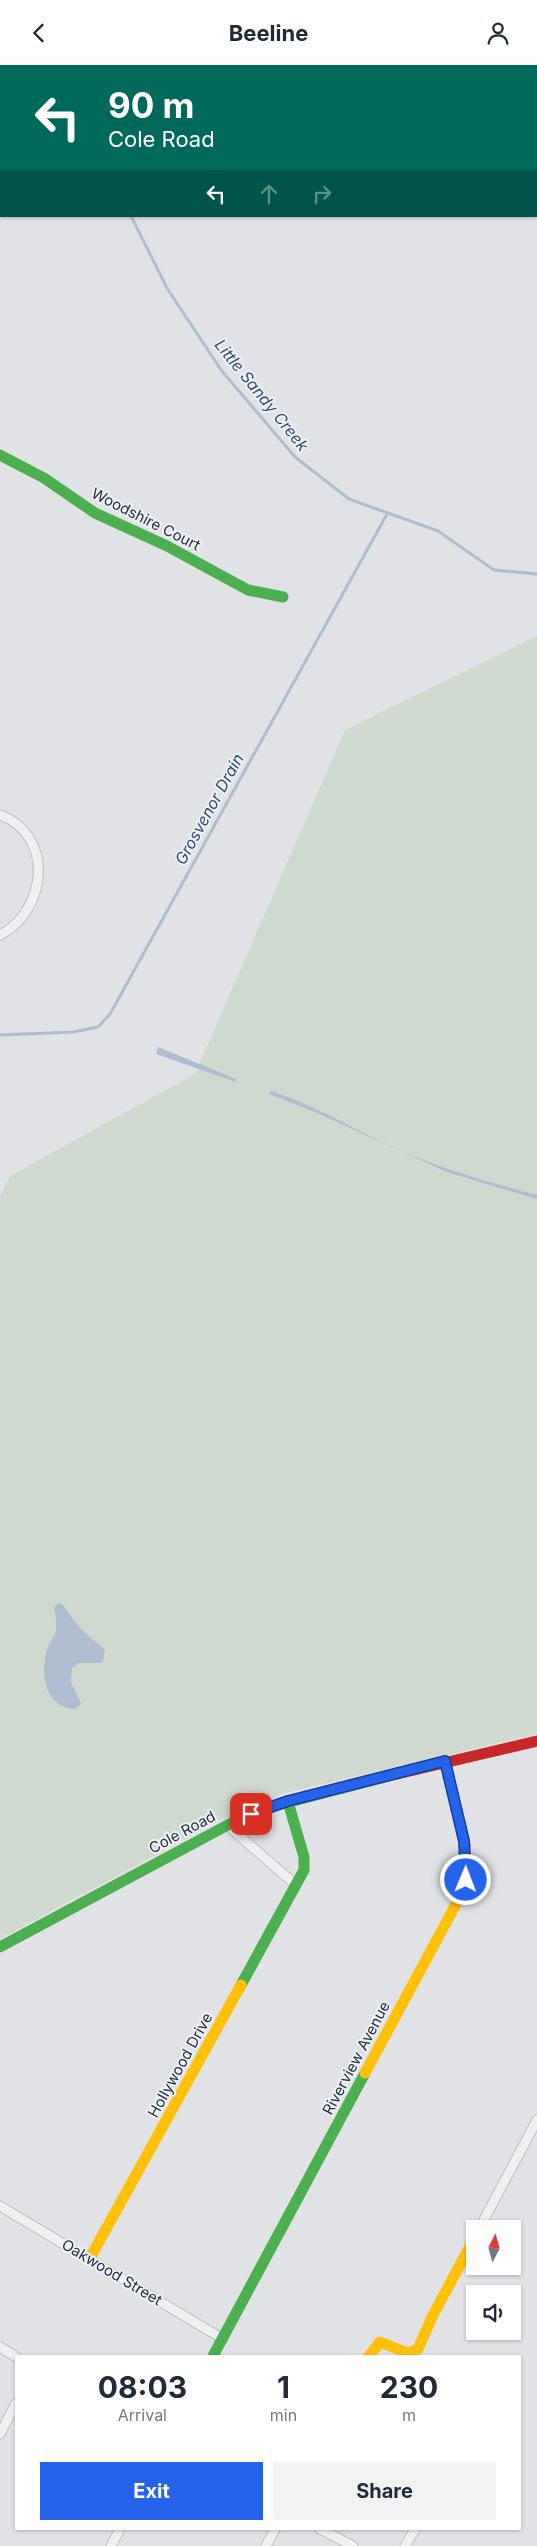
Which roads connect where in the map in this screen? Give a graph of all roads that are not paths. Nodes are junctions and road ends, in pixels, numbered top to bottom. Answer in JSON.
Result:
{"nodes":[{"id":1,"x":0,"y":455,"type":"edge"},
{"id":2,"x":283,"y":597,"type":"dead end"},
{"id":3,"x":0,"y":815,"type":"edge"},
{"id":4,"x":0,"y":935,"type":"edge"},
{"id":5,"x":537,"y":1741,"type":"edge"},
{"id":6,"x":445,"y":1761,"type":"junction"},
{"id":7,"x":288,"y":1801,"type":"junction"},
{"id":8,"x":227,"y":1825,"type":"junction"},
{"id":9,"x":296,"y":1885,"type":"junction"},
{"id":10,"x":0,"y":1947,"type":"edge"},
{"id":11,"x":537,"y":2120,"type":"edge"},
{"id":12,"x":0,"y":2206,"type":"edge"},
{"id":13,"x":484,"y":2220,"type":"edge"},
{"id":14,"x":466,"y":2254,"type":"edge"},
{"id":15,"x":90,"y":2258,"type":"junction"},
{"id":16,"x":223,"y":2339,"type":"junction"},
{"id":17,"x":0,"y":2347,"type":"edge"},
{"id":18,"x":214,"y":2355,"type":"edge"},
{"id":19,"x":371,"y":2355,"type":"edge"},
{"id":20,"x":15,"y":2356,"type":"edge"},
{"id":21,"x":15,"y":2405,"type":"edge"},
{"id":22,"x":0,"y":2434,"type":"edge"},
{"id":23,"x":119,"y":2530,"type":"edge"},
{"id":24,"x":274,"y":2530,"type":"edge"},
{"id":25,"x":322,"y":2530,"type":"edge"},
{"id":26,"x":414,"y":2530,"type":"edge"},
{"id":27,"x":111,"y":2546,"type":"edge"},
{"id":28,"x":266,"y":2546,"type":"edge"},
{"id":29,"x":354,"y":2546,"type":"edge"},
{"id":30,"x":405,"y":2546,"type":"edge"}],
"edges":[{"from":1,"to":2,"type":"street","name":"Woodshire Court"},
{"from":3,"to":4,"type":"street"},
{"from":5,"to":6,"type":"street","name":"Cole Road"},
{"from":6,"to":7,"type":"street","name":"Cole Road"},
{"from":6,"to":16,"type":"street","name":"Riverview Avenue"},
{"from":7,"to":8,"type":"street","name":"Cole Road"},
{"from":7,"to":9,"type":"street","name":"Hollywood Drive"},
{"from":8,"to":9,"type":"street"},
{"from":8,"to":10,"type":"street","name":"Cole Road"},
{"from":9,"to":15,"type":"street","name":"Hollywood Drive"},
{"from":11,"to":13,"type":"street"},
{"from":12,"to":15,"type":"street","name":"Oakwood Street"},
{"from":14,"to":19,"type":"street"},
{"from":15,"to":16,"type":"street","name":"Oakwood Street"},
{"from":16,"to":18,"type":"street","name":"Riverview Avenue"},
{"from":17,"to":20,"type":"street"},
{"from":21,"to":22,"type":"street"},
{"from":23,"to":27,"type":"street"},
{"from":24,"to":28,"type":"street"},
{"from":25,"to":29,"type":"street"},
{"from":26,"to":30,"type":"street"}]}
